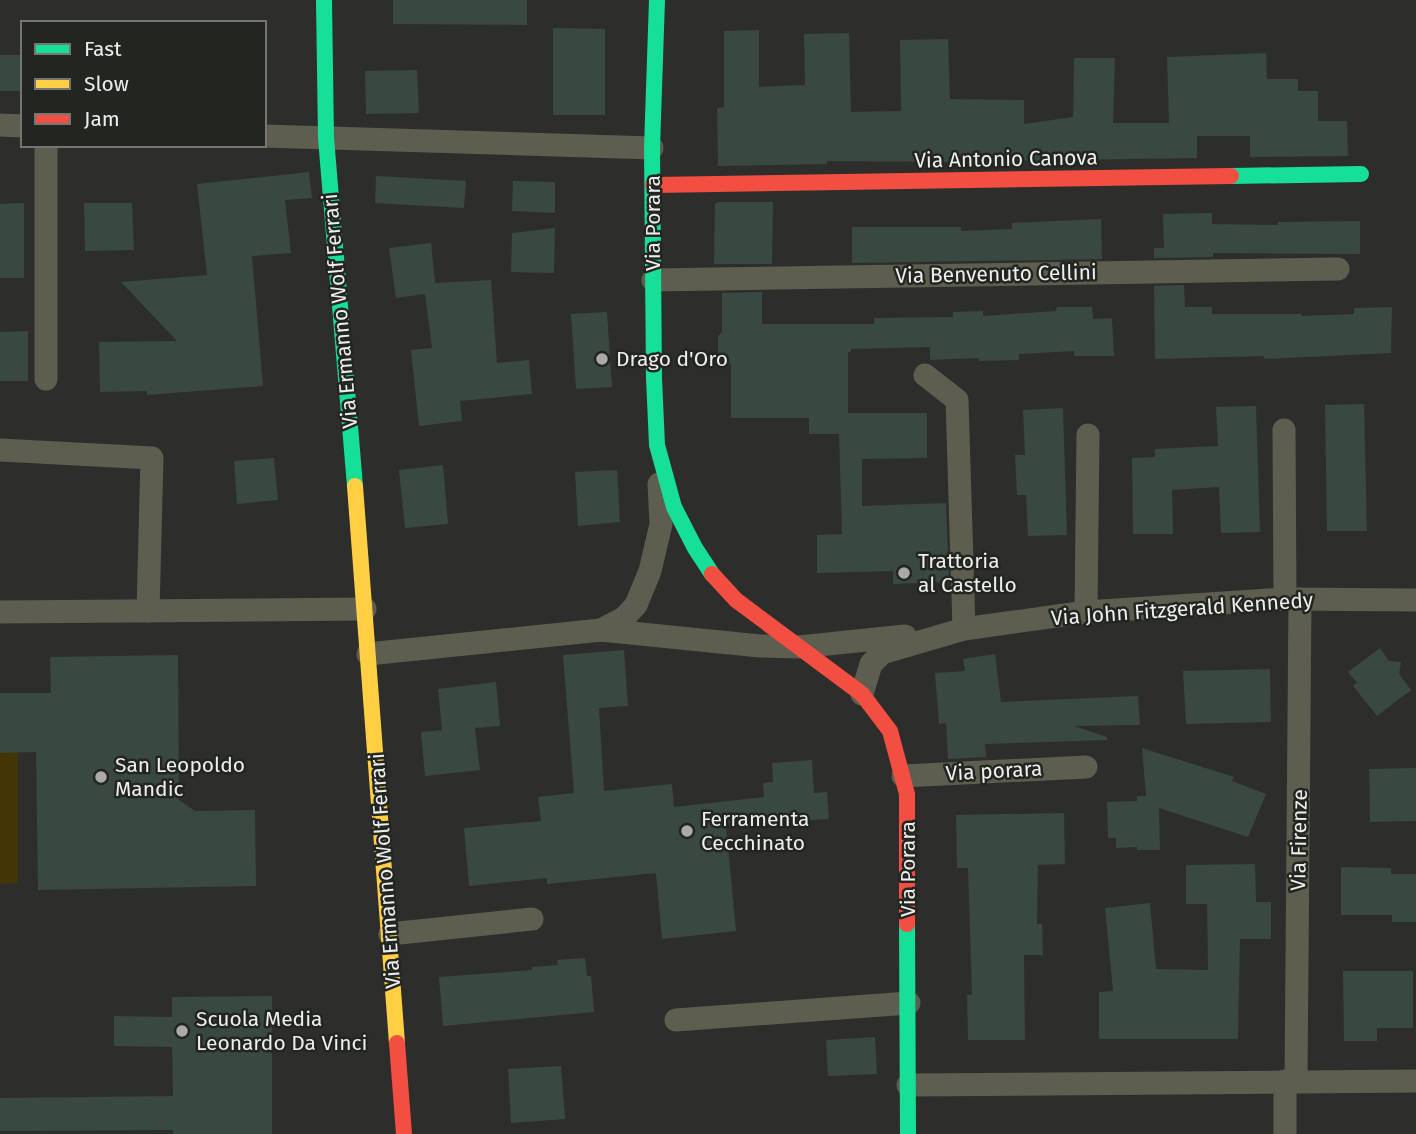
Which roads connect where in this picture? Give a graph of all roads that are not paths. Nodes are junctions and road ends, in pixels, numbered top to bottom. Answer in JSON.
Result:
{"nodes":[{"id":1,"x":324,"y":0,"type":"edge"},
{"id":2,"x":657,"y":0,"type":"edge"},
{"id":3,"x":0,"y":125,"type":"edge"},
{"id":4,"x":21,"y":126,"type":"edge"},
{"id":5,"x":266,"y":136,"type":"edge"},
{"id":6,"x":326,"y":138,"type":"junction"},
{"id":7,"x":46,"y":147,"type":"edge"},
{"id":8,"x":652,"y":148,"type":"junction"},
{"id":9,"x":1361,"y":174,"type":"dead end"},
{"id":10,"x":653,"y":185,"type":"junction"},
{"id":11,"x":1338,"y":269,"type":"dead end"},
{"id":12,"x":653,"y":280,"type":"junction"},
{"id":13,"x":925,"y":375,"type":"dead end"},
{"id":14,"x":46,"y":379,"type":"dead end"},
{"id":15,"x":1283,"y":430,"type":"dead end"},
{"id":16,"x":1088,"y":435,"type":"dead end"},
{"id":17,"x":657,"y":445,"type":"junction"},
{"id":18,"x":0,"y":450,"type":"edge"},
{"id":19,"x":1293,"y":599,"type":"junction"},
{"id":20,"x":1416,"y":600,"type":"edge"},
{"id":21,"x":365,"y":609,"type":"junction"},
{"id":22,"x":148,"y":611,"type":"junction"},
{"id":23,"x":0,"y":612,"type":"edge"},
{"id":24,"x":1086,"y":612,"type":"junction"},
{"id":25,"x":601,"y":631,"type":"junction"},
{"id":26,"x":957,"y":631,"type":"junction"},
{"id":27,"x":799,"y":647,"type":"junction"},
{"id":28,"x":368,"y":654,"type":"junction"},
{"id":29,"x":862,"y":694,"type":"junction"},
{"id":30,"x":1086,"y":767,"type":"dead end"},
{"id":31,"x":902,"y":776,"type":"junction"},
{"id":32,"x":532,"y":919,"type":"dead end"},
{"id":33,"x":390,"y":934,"type":"junction"},
{"id":34,"x":909,"y":1003,"type":"junction"},
{"id":35,"x":676,"y":1020,"type":"dead end"},
{"id":36,"x":1291,"y":1081,"type":"junction"},
{"id":37,"x":1416,"y":1081,"type":"edge"},
{"id":38,"x":908,"y":1085,"type":"junction"},
{"id":39,"x":404,"y":1134,"type":"edge"},
{"id":40,"x":908,"y":1134,"type":"edge"},
{"id":41,"x":1286,"y":1134,"type":"edge"}],
"edges":[{"from":1,"to":6,"type":"street","name":"Via Ermanno Wolf Ferrari"},
{"from":2,"to":8,"type":"street","name":"Via Porara"},
{"from":3,"to":4,"type":"street"},
{"from":5,"to":6,"type":"street"},
{"from":6,"to":8,"type":"street"},
{"from":6,"to":21,"type":"street","name":"Via Ermanno Wolf Ferrari"},
{"from":7,"to":14,"type":"street"},
{"from":8,"to":10,"type":"street","name":"Via Porara"},
{"from":9,"to":10,"type":"street","name":"Via Antonio Canova"},
{"from":10,"to":12,"type":"street","name":"Via Porara"},
{"from":11,"to":12,"type":"street","name":"Via Benvenuto Cellini"},
{"from":12,"to":17,"type":"street","name":"Via Porara"},
{"from":13,"to":26,"type":"street"},
{"from":15,"to":19,"type":"street","name":"Via Firenze"},
{"from":16,"to":24,"type":"street"},
{"from":17,"to":25,"type":"street","name":"Via Porara"},
{"from":17,"to":27,"type":"street","name":"Via Porara"},
{"from":18,"to":22,"type":"street"},
{"from":19,"to":20,"type":"street","name":"Via John Fitzgerald Kennedy"},
{"from":19,"to":24,"type":"street","name":"Via John Fitzgerald Kennedy"},
{"from":19,"to":36,"type":"street","name":"Via Firenze"},
{"from":21,"to":22,"type":"street"},
{"from":21,"to":28,"type":"street","name":"Via Ermanno Wolf Ferrari"},
{"from":22,"to":23,"type":"street"},
{"from":24,"to":26,"type":"street","name":"Via John Fitzgerald Kennedy"},
{"from":25,"to":27,"type":"street"},
{"from":25,"to":28,"type":"street"},
{"from":26,"to":27,"type":"street","name":"Via John Fitzgerald Kennedy"},
{"from":26,"to":29,"type":"street","name":"Via John Fitzgerald Kennedy"},
{"from":27,"to":29,"type":"street","name":"Via Porara"},
{"from":28,"to":33,"type":"street","name":"Via Ermanno Wolf Ferrari"},
{"from":29,"to":31,"type":"street","name":"Via Porara"},
{"from":30,"to":31,"type":"street","name":"Via porara"},
{"from":31,"to":34,"type":"street","name":"Via Porara"},
{"from":32,"to":33,"type":"street"},
{"from":33,"to":39,"type":"street","name":"Via Ermanno Wolf Ferrari"},
{"from":34,"to":35,"type":"street"},
{"from":34,"to":38,"type":"street","name":"Via Porara"},
{"from":36,"to":37,"type":"street"},
{"from":36,"to":38,"type":"street"},
{"from":36,"to":41,"type":"street","name":"Via Firenze"},
{"from":38,"to":40,"type":"street","name":"Via Porara"}]}
